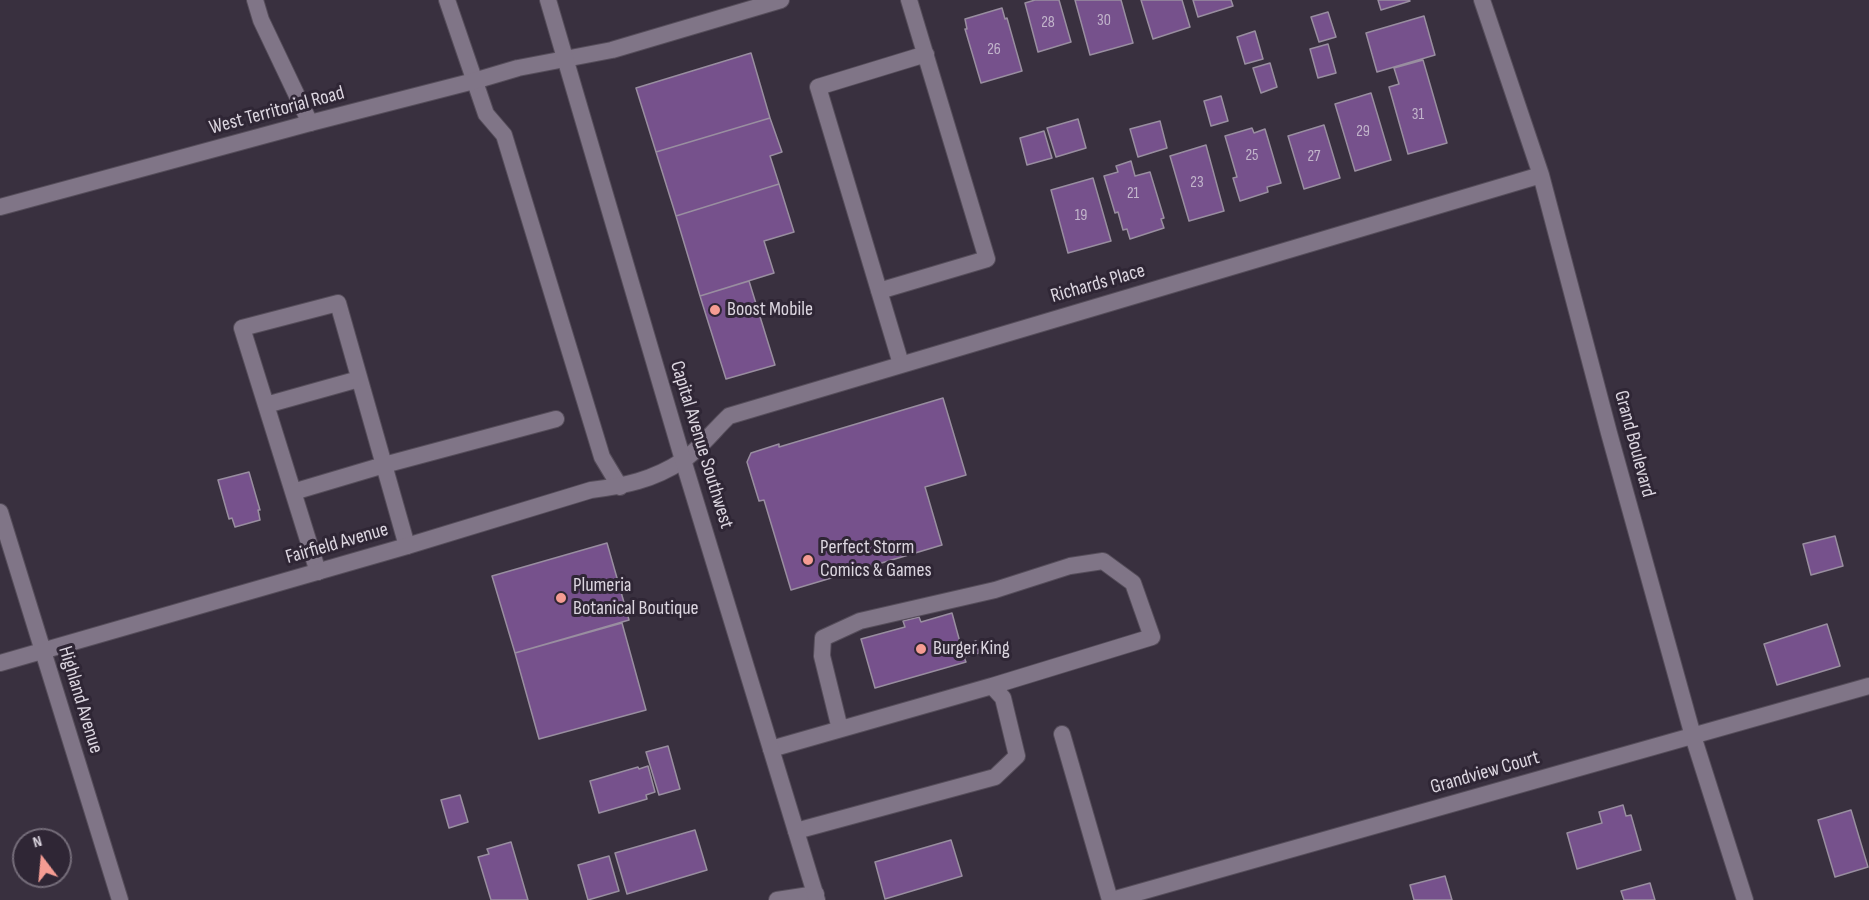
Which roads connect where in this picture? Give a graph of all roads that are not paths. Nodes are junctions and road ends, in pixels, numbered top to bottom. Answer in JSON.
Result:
{"nodes":[{"id":1,"x":255,"y":0,"type":"edge"},
{"id":2,"x":447,"y":0,"type":"edge"},
{"id":3,"x":548,"y":0,"type":"edge"},
{"id":4,"x":781,"y":0,"type":"edge"},
{"id":5,"x":909,"y":0,"type":"edge"},
{"id":6,"x":1482,"y":0,"type":"edge"},
{"id":7,"x":926,"y":54,"type":"junction"},
{"id":8,"x":566,"y":58,"type":"junction"},
{"id":9,"x":474,"y":81,"type":"junction"},
{"id":10,"x":310,"y":123,"type":"junction"},
{"id":11,"x":1541,"y":175,"type":"junction"},
{"id":12,"x":0,"y":207,"type":"edge"},
{"id":13,"x":879,"y":291,"type":"junction"},
{"id":14,"x":901,"y":364,"type":"junction"},
{"id":15,"x":359,"y":379,"type":"junction"},
{"id":16,"x":266,"y":405,"type":"junction"},
{"id":17,"x":556,"y":419,"type":"dead end"},
{"id":18,"x":683,"y":460,"type":"junction"},
{"id":19,"x":384,"y":465,"type":"junction"},
{"id":20,"x":620,"y":487,"type":"junction"},
{"id":21,"x":293,"y":492,"type":"junction"},
{"id":22,"x":0,"y":512,"type":"edge"},
{"id":23,"x":407,"y":546,"type":"junction"},
{"id":24,"x":318,"y":572,"type":"junction"},
{"id":25,"x":43,"y":650,"type":"junction"},
{"id":26,"x":0,"y":663,"type":"edge"},
{"id":27,"x":992,"y":686,"type":"junction"},
{"id":28,"x":1869,"y":686,"type":"edge"},
{"id":29,"x":840,"y":729,"type":"junction"},
{"id":30,"x":1062,"y":734,"type":"dead end"},
{"id":31,"x":1693,"y":736,"type":"junction"},
{"id":32,"x":771,"y":749,"type":"junction"},
{"id":33,"x":796,"y":831,"type":"junction"},
{"id":34,"x":1143,"y":896,"type":"edge"},
{"id":35,"x":817,"y":897,"type":"edge"},
{"id":36,"x":120,"y":900,"type":"edge"},
{"id":37,"x":777,"y":900,"type":"edge"},
{"id":38,"x":1111,"y":900,"type":"edge"},
{"id":39,"x":1745,"y":900,"type":"edge"}],
"edges":[{"from":1,"to":10,"type":"street"},
{"from":2,"to":9,"type":"street"},
{"from":3,"to":8,"type":"street","name":"Capital Avenue Southwest"},
{"from":4,"to":8,"type":"street","name":"West Territorial Road"},
{"from":5,"to":7,"type":"street"},
{"from":6,"to":11,"type":"street","name":"Grand Boulevard"},
{"from":7,"to":13,"type":"street"},
{"from":7,"to":13,"type":"street"},
{"from":8,"to":9,"type":"street","name":"West Territorial Road"},
{"from":8,"to":18,"type":"street","name":"Capital Avenue Southwest"},
{"from":9,"to":10,"type":"street","name":"West Territorial Road"},
{"from":9,"to":20,"type":"street"},
{"from":10,"to":12,"type":"street","name":"West Territorial Road"},
{"from":11,"to":14,"type":"street","name":"Richards Place"},
{"from":11,"to":31,"type":"street","name":"Grand Boulevard"},
{"from":13,"to":14,"type":"street"},
{"from":14,"to":18,"type":"street","name":"Richards Place"},
{"from":15,"to":16,"type":"street"},
{"from":15,"to":16,"type":"street"},
{"from":15,"to":19,"type":"street"},
{"from":16,"to":21,"type":"street"},
{"from":17,"to":19,"type":"street"},
{"from":18,"to":20,"type":"street","name":"Fairfield Avenue"},
{"from":18,"to":32,"type":"street","name":"Capital Avenue Southwest"},
{"from":19,"to":21,"type":"street"},
{"from":19,"to":23,"type":"street"},
{"from":20,"to":23,"type":"street","name":"Fairfield Avenue"},
{"from":21,"to":24,"type":"street"},
{"from":22,"to":25,"type":"street","name":"Highland Avenue"},
{"from":23,"to":24,"type":"street","name":"Fairfield Avenue"},
{"from":24,"to":25,"type":"street","name":"Fairfield Avenue"},
{"from":25,"to":26,"type":"street","name":"Fairfield Avenue"},
{"from":25,"to":36,"type":"street","name":"Highland Avenue"},
{"from":27,"to":29,"type":"street"},
{"from":27,"to":29,"type":"street"},
{"from":27,"to":33,"type":"street"},
{"from":28,"to":31,"type":"street","name":"Grandview Court"},
{"from":29,"to":32,"type":"street"},
{"from":30,"to":38,"type":"street"},
{"from":31,"to":34,"type":"street","name":"Grandview Court"},
{"from":31,"to":39,"type":"street","name":"Grand Boulevard"},
{"from":32,"to":33,"type":"street","name":"Capital Avenue Southwest"},
{"from":33,"to":35,"type":"street","name":"Capital Avenue Southwest"},
{"from":34,"to":38,"type":"street","name":"Grandview Court"},
{"from":35,"to":37,"type":"street"}]}
